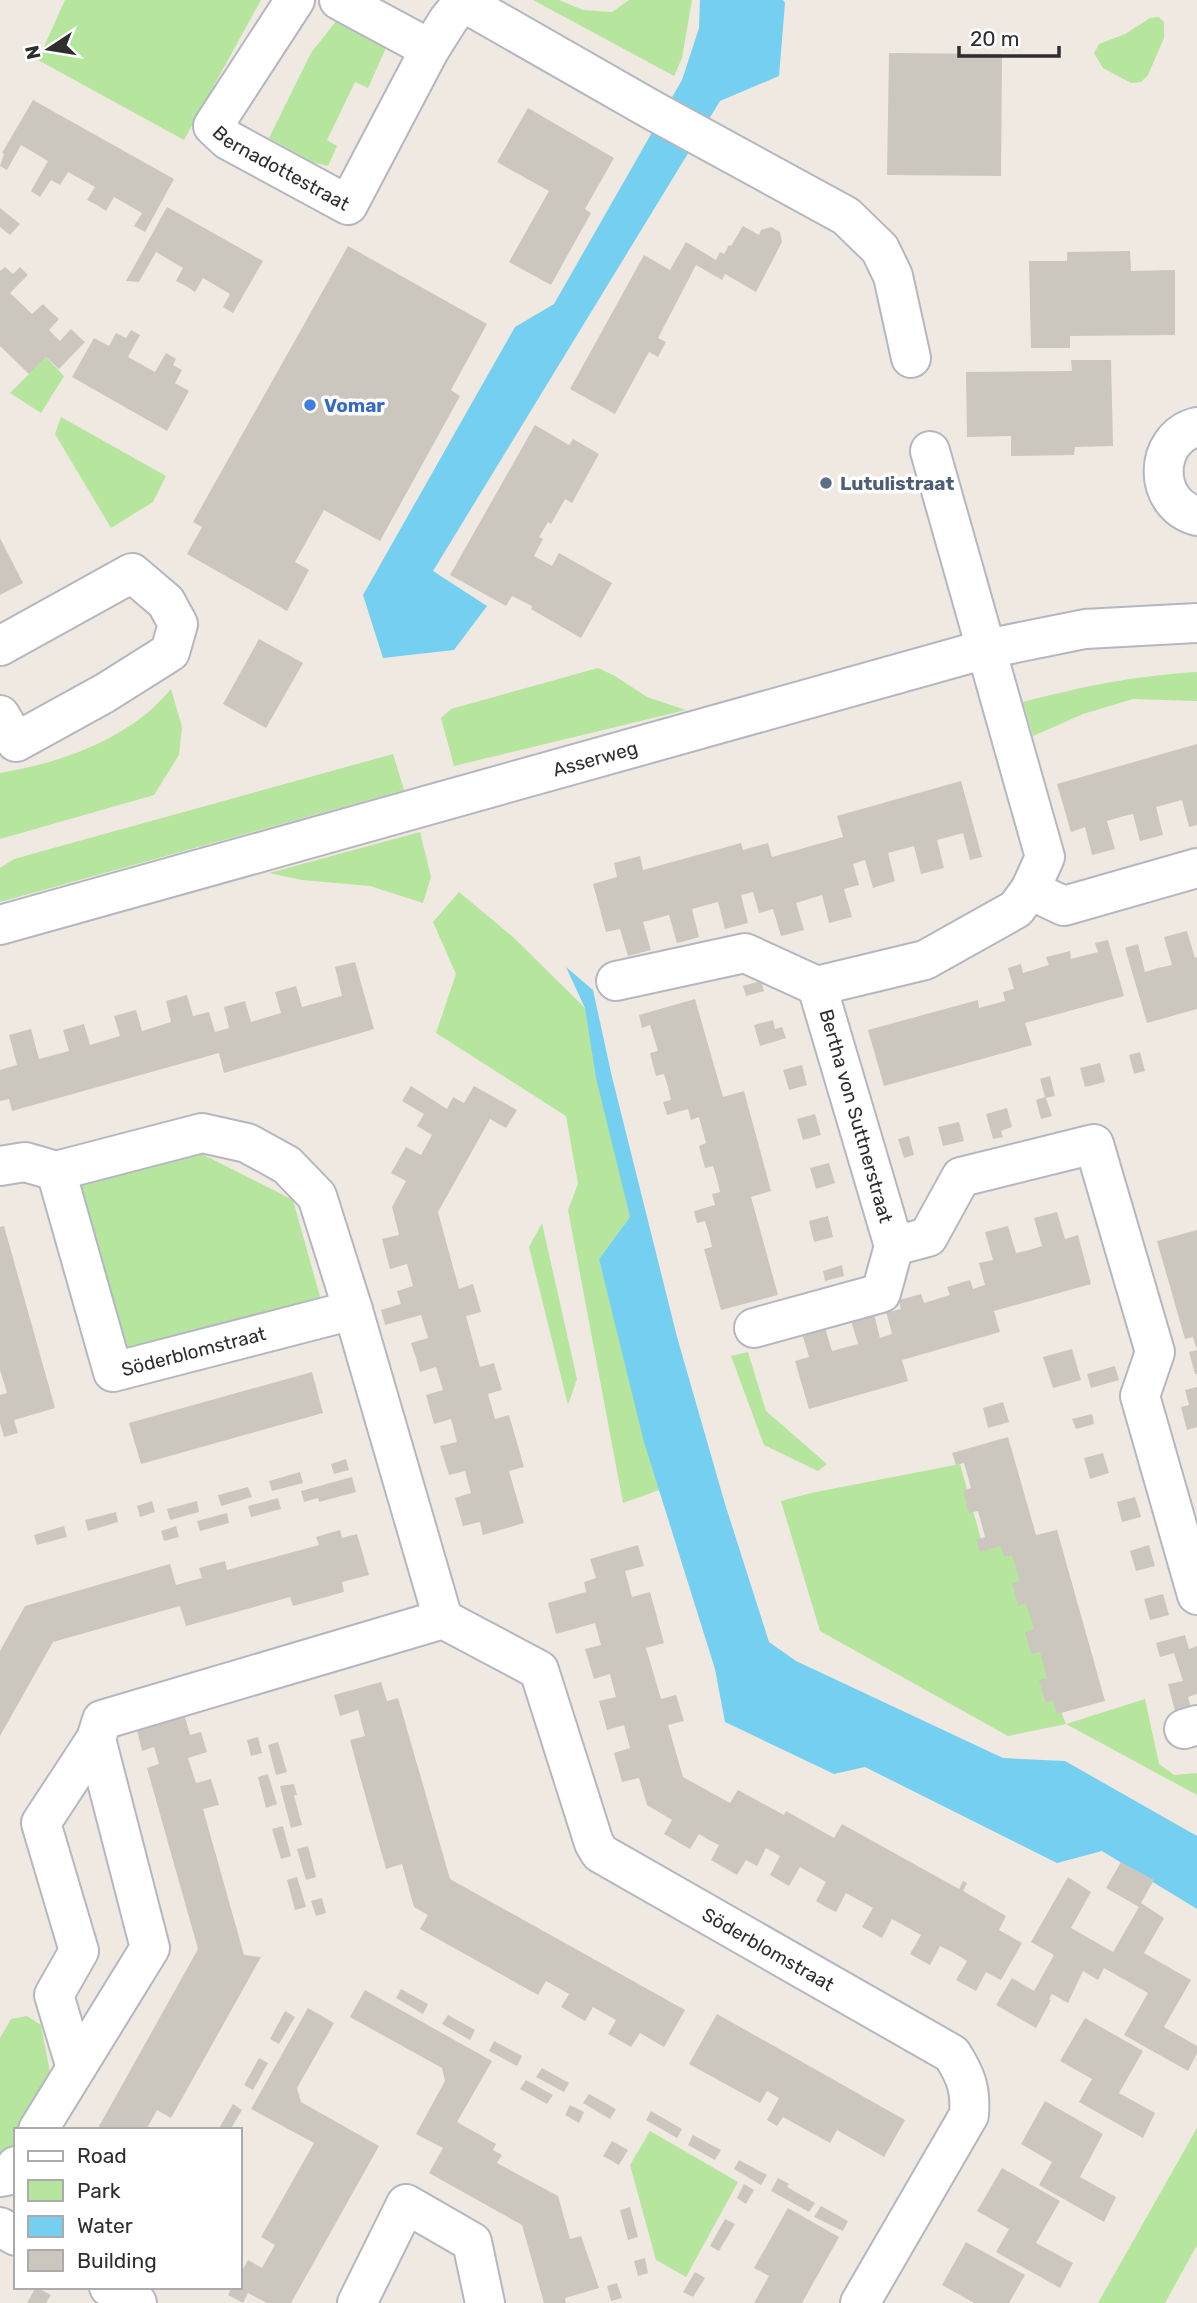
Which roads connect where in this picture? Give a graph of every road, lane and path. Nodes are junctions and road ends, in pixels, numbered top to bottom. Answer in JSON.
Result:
{"nodes":[{"id":1,"x":295,"y":0,"type":"edge"},
{"id":2,"x":340,"y":0,"type":"edge"},
{"id":3,"x":430,"y":49,"type":"junction"},
{"id":4,"x":911,"y":358,"type":"dead end"},
{"id":5,"x":1197,"y":427,"type":"edge"},
{"id":6,"x":930,"y":451,"type":"dead end"},
{"id":7,"x":1197,"y":516,"type":"edge"},
{"id":8,"x":1197,"y":623,"type":"edge"},
{"id":9,"x":0,"y":646,"type":"edge"},
{"id":10,"x":986,"y":649,"type":"junction"},
{"id":11,"x":0,"y":715,"type":"edge"},
{"id":12,"x":1197,"y":868,"type":"edge"},
{"id":13,"x":1030,"y":891,"type":"junction"},
{"id":14,"x":0,"y":925,"type":"edge"},
{"id":15,"x":616,"y":981,"type":"dead end"},
{"id":16,"x":817,"y":986,"type":"junction"},
{"id":17,"x":0,"y":1166,"type":"edge"},
{"id":18,"x":56,"y":1171,"type":"junction"},
{"id":19,"x":894,"y":1246,"type":"junction"},
{"id":20,"x":353,"y":1310,"type":"junction"},
{"id":21,"x":754,"y":1328,"type":"dead end"},
{"id":22,"x":1197,"y":1595,"type":"edge"},
{"id":23,"x":443,"y":1619,"type":"junction"},
{"id":24,"x":96,"y":1739,"type":"junction"},
{"id":25,"x":76,"y":2068,"type":"junction"},
{"id":26,"x":39,"y":2128,"type":"edge"},
{"id":27,"x":112,"y":2289,"type":"edge"},
{"id":28,"x":137,"y":2303,"type":"edge"},
{"id":29,"x":357,"y":2303,"type":"edge"},
{"id":30,"x":485,"y":2303,"type":"edge"},
{"id":31,"x":860,"y":2303,"type":"edge"}],
"edges":[{"from":1,"to":3,"type":"street","name":"Bernadottestraat"},
{"from":2,"to":3,"type":"street"},
{"from":3,"to":4,"type":"street"},
{"from":5,"to":7,"type":"street"},
{"from":6,"to":10,"type":"street"},
{"from":8,"to":10,"type":"street","name":"Asserweg"},
{"from":9,"to":11,"type":"street"},
{"from":10,"to":13,"type":"street","name":"Bertha von Suttnerstraat"},
{"from":10,"to":14,"type":"street","name":"Asserweg"},
{"from":12,"to":13,"type":"street"},
{"from":13,"to":16,"type":"street","name":"Bertha von Suttnerstraat"},
{"from":15,"to":16,"type":"street","name":"Bertha von Suttnerstraat"},
{"from":16,"to":19,"type":"street","name":"Bertha von Suttnerstraat"},
{"from":17,"to":18,"type":"street"},
{"from":18,"to":20,"type":"street"},
{"from":18,"to":20,"type":"street","name":"Söderblomstraat"},
{"from":19,"to":21,"type":"street","name":"Bertha von Suttnerstraat"},
{"from":19,"to":22,"type":"street","name":"Bertha von Suttnerstraat"},
{"from":20,"to":23,"type":"street"},
{"from":23,"to":24,"type":"street"},
{"from":23,"to":31,"type":"street","name":"Söderblomstraat"},
{"from":24,"to":25,"type":"street"},
{"from":24,"to":25,"type":"street"},
{"from":25,"to":26,"type":"street"},
{"from":27,"to":28,"type":"street"},
{"from":29,"to":30,"type":"street"}]}
